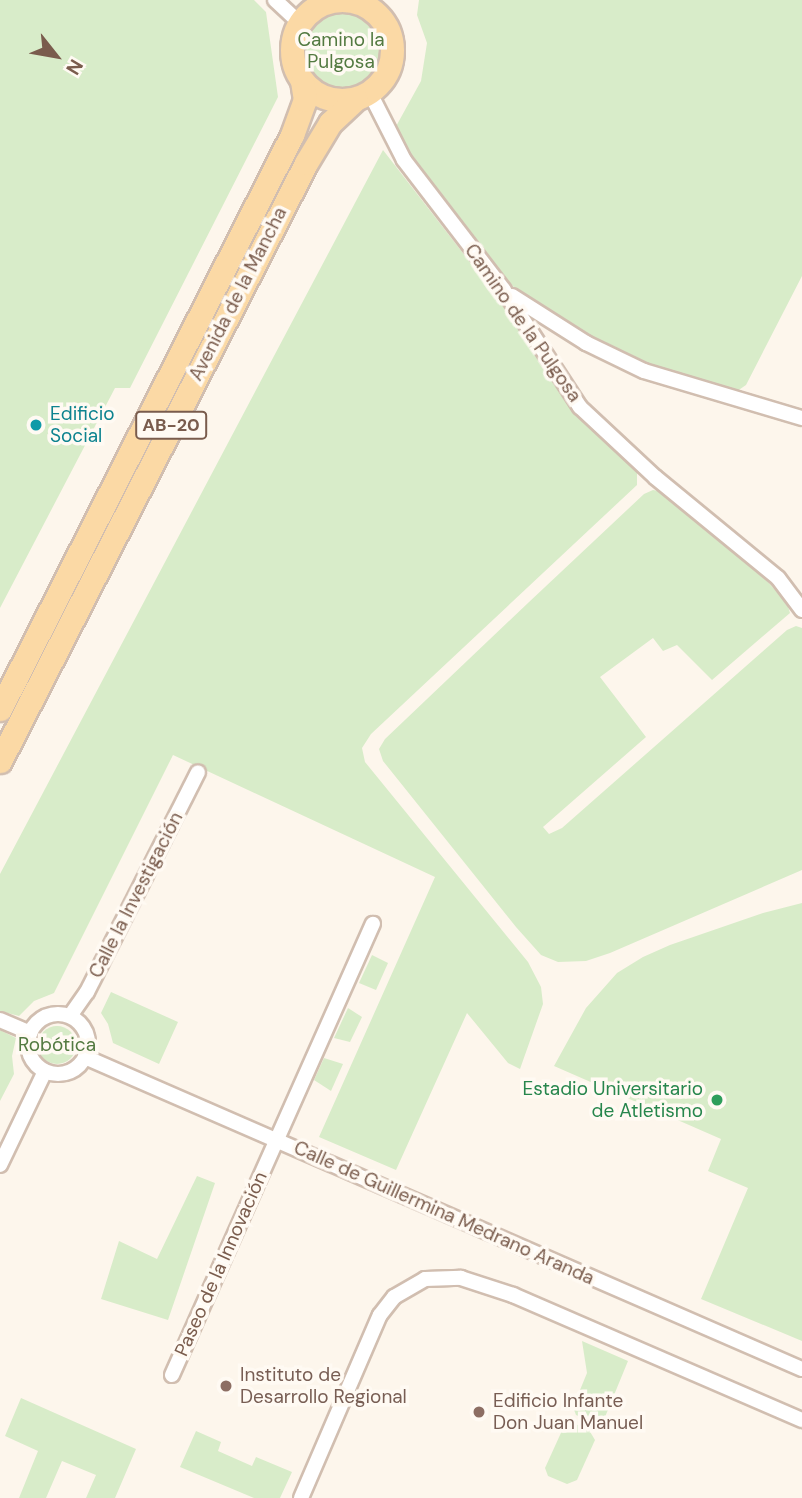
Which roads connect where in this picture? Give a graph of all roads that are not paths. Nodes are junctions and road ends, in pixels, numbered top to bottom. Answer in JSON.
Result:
{"nodes":[{"id":1,"x":275,"y":0,"type":"edge"},
{"id":2,"x":338,"y":0,"type":"edge"},
{"id":3,"x":390,"y":0,"type":"edge"},
{"id":4,"x":300,"y":23,"type":"junction"},
{"id":5,"x":387,"y":27,"type":"junction"},
{"id":6,"x":302,"y":82,"type":"junction"},
{"id":7,"x":363,"y":96,"type":"junction"},
{"id":8,"x":503,"y":289,"type":"junction"},
{"id":9,"x":802,"y":418,"type":"edge"},
{"id":10,"x":802,"y":610,"type":"edge"},
{"id":11,"x":0,"y":709,"type":"edge"},
{"id":12,"x":0,"y":761,"type":"edge"},
{"id":13,"x":198,"y":772,"type":"dead end"},
{"id":14,"x":373,"y":924,"type":"dead end"},
{"id":15,"x":69,"y":1016,"type":"junction"},
{"id":16,"x":0,"y":1020,"type":"edge"},
{"id":17,"x":30,"y":1033,"type":"junction"},
{"id":18,"x":85,"y":1057,"type":"junction"},
{"id":19,"x":46,"y":1071,"type":"junction"},
{"id":20,"x":276,"y":1140,"type":"junction"},
{"id":21,"x":0,"y":1165,"type":"edge"},
{"id":22,"x":802,"y":1369,"type":"edge"},
{"id":23,"x":172,"y":1374,"type":"dead end"},
{"id":24,"x":802,"y":1420,"type":"edge"},
{"id":25,"x":301,"y":1498,"type":"edge"}],
"edges":[{"from":1,"to":4,"type":"street"},
{"from":2,"to":4,"type":"main road"},
{"from":2,"to":5,"type":"main road"},
{"from":3,"to":5,"type":"main road","number":"AB-20"},
{"from":4,"to":6,"type":"main road","number":"AB-20"},
{"from":5,"to":7,"type":"main road","number":"AB-20"},
{"from":6,"to":7,"type":"main road"},
{"from":6,"to":11,"type":"main road","name":"Avenida de la Mancha","number":"AB-20"},
{"from":7,"to":8,"type":"street","name":"Camino de la Pulgosa"},
{"from":7,"to":12,"type":"main road","name":"Avenida de la Mancha","number":"AB-20"},
{"from":8,"to":9,"type":"street"},
{"from":8,"to":10,"type":"street","name":"Camino de la Pulgosa"},
{"from":13,"to":15,"type":"street","name":"Calle la Investigación"},
{"from":14,"to":20,"type":"street","name":"Paseo de la Innovación"},
{"from":15,"to":17,"type":"street"},
{"from":15,"to":18,"type":"street"},
{"from":16,"to":17,"type":"street"},
{"from":17,"to":19,"type":"street"},
{"from":18,"to":19,"type":"street"},
{"from":18,"to":20,"type":"street","name":"Calle de Guillermina Medrano Aranda"},
{"from":19,"to":21,"type":"street"},
{"from":20,"to":22,"type":"street","name":"Calle de Guillermina Medrano Aranda"},
{"from":20,"to":23,"type":"street","name":"Paseo de la Innovación"},
{"from":24,"to":25,"type":"street"}]}
